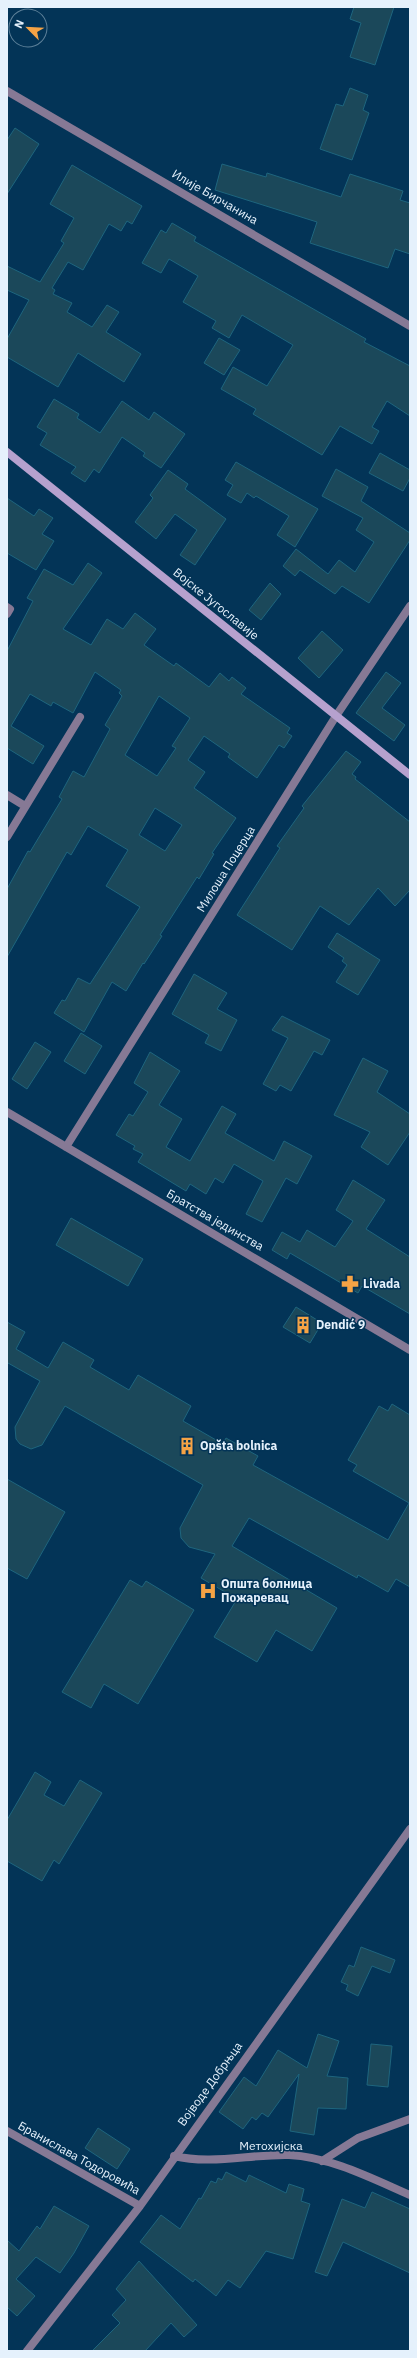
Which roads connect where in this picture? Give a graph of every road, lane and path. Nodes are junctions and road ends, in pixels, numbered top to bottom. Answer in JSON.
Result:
{"nodes":[{"id":1,"x":7,"y":91,"type":"edge"},
{"id":2,"x":410,"y":326,"type":"edge"},
{"id":3,"x":7,"y":452,"type":"edge"},
{"id":4,"x":410,"y":606,"type":"edge"},
{"id":5,"x":336,"y":716,"type":"junction"},
{"id":6,"x":80,"y":717,"type":"dead end"},
{"id":7,"x":410,"y":775,"type":"edge"},
{"id":8,"x":7,"y":795,"type":"edge"},
{"id":9,"x":25,"y":806,"type":"junction"},
{"id":10,"x":7,"y":837,"type":"edge"},
{"id":11,"x":7,"y":1112,"type":"edge"},
{"id":12,"x":66,"y":1148,"type":"junction"},
{"id":13,"x":410,"y":1350,"type":"edge"},
{"id":14,"x":410,"y":1829,"type":"edge"},
{"id":15,"x":410,"y":2119,"type":"edge"},
{"id":16,"x":7,"y":2131,"type":"edge"},
{"id":17,"x":174,"y":2156,"type":"junction"},
{"id":18,"x":322,"y":2161,"type":"junction"},
{"id":19,"x":410,"y":2195,"type":"edge"},
{"id":20,"x":140,"y":2206,"type":"junction"},
{"id":21,"x":27,"y":2351,"type":"edge"}],
"edges":[{"from":1,"to":2,"type":"street","name":"Илије Бирчанина"},
{"from":3,"to":5,"type":"main road","name":"Војске Југославије"},
{"from":4,"to":5,"type":"street","name":"Милоша Поцерца"},
{"from":5,"to":7,"type":"main road","name":"Војске Југославије"},
{"from":5,"to":12,"type":"street","name":"Милоша Поцерца"},
{"from":6,"to":9,"type":"street"},
{"from":8,"to":9,"type":"street"},
{"from":9,"to":10,"type":"street"},
{"from":11,"to":12,"type":"street","name":"Братства јединства"},
{"from":12,"to":13,"type":"street","name":"Братства јединства"},
{"from":14,"to":17,"type":"street","name":"Војводе Добрњца"},
{"from":15,"to":18,"type":"street"},
{"from":16,"to":20,"type":"street","name":"Бранислава Тодоровића"},
{"from":17,"to":18,"type":"street","name":"Метохијска"},
{"from":17,"to":20,"type":"street","name":"Војводе Добрњца"},
{"from":18,"to":19,"type":"street","name":"Метохијска"},
{"from":20,"to":21,"type":"street","name":"Војводе Добрњца"}]}
